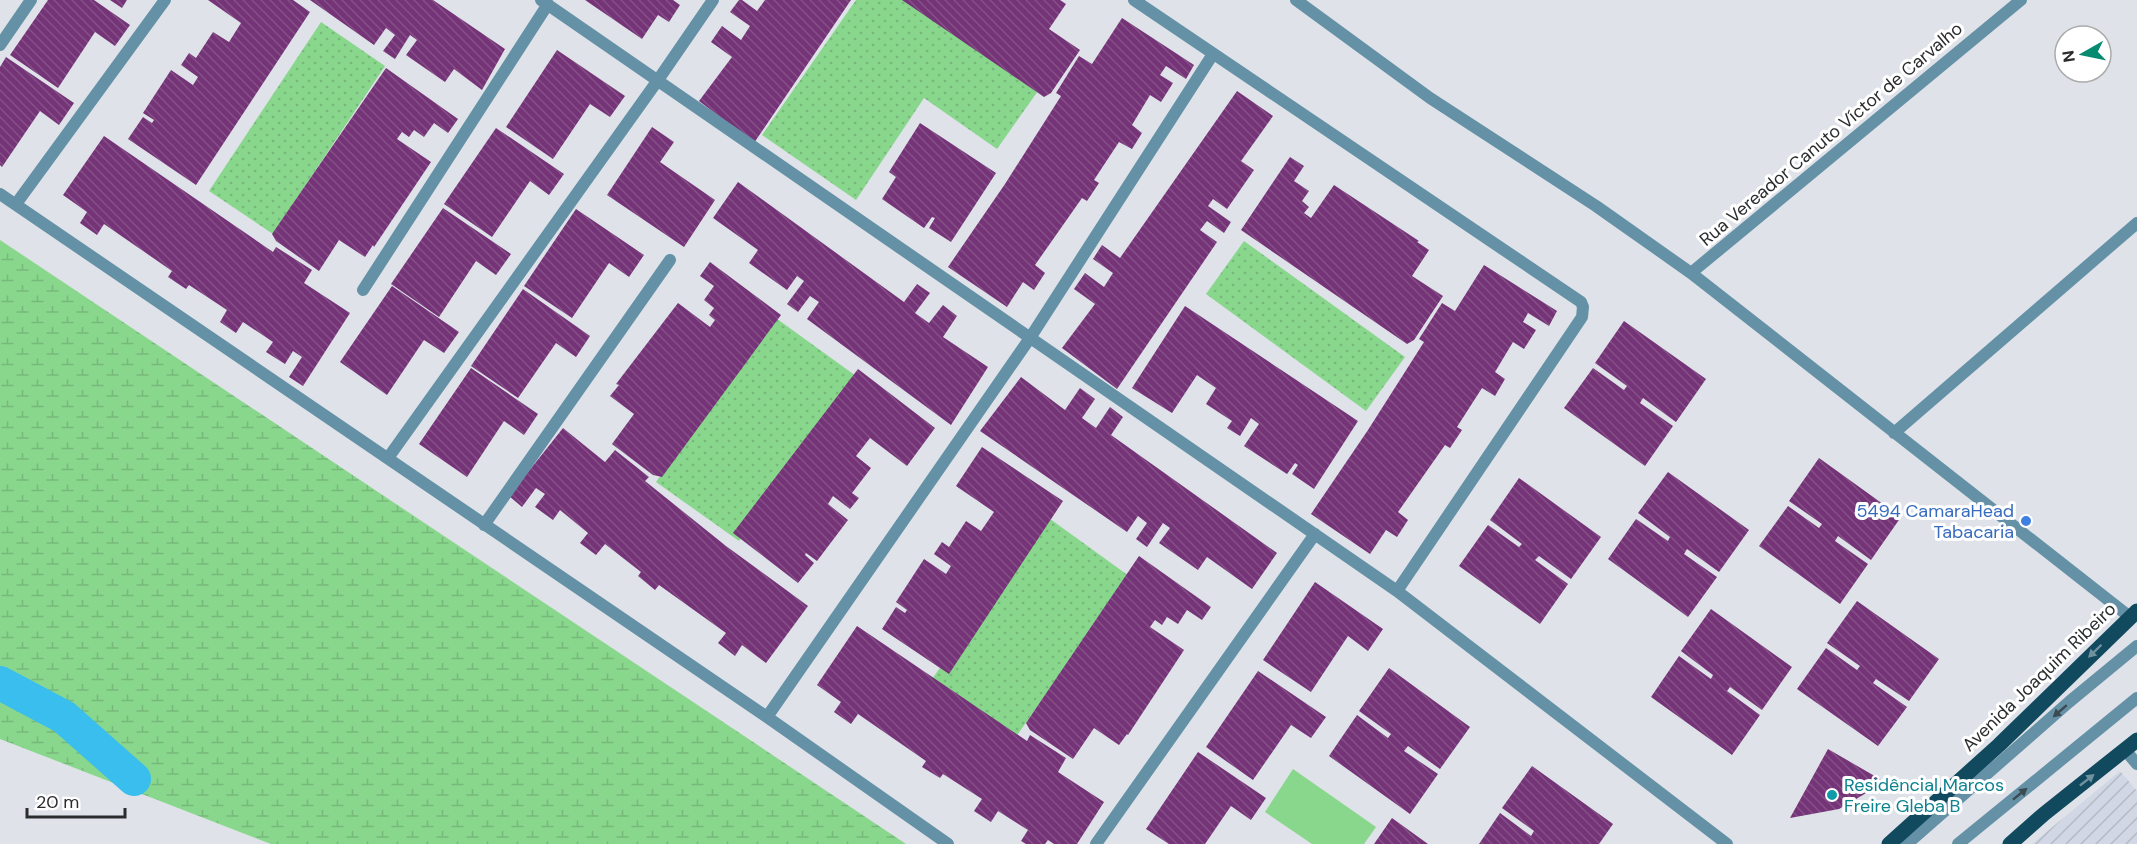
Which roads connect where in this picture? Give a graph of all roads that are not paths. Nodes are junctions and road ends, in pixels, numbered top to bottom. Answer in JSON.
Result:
{"nodes":[{"id":1,"x":31,"y":0,"type":"edge"},
{"id":2,"x":165,"y":0,"type":"edge"},
{"id":3,"x":712,"y":0,"type":"edge"},
{"id":4,"x":1134,"y":0,"type":"edge"},
{"id":5,"x":1296,"y":0,"type":"edge"},
{"id":6,"x":2021,"y":0,"type":"edge"},
{"id":7,"x":544,"y":2,"type":"edge"},
{"id":8,"x":0,"y":45,"type":"edge"},
{"id":9,"x":1213,"y":54,"type":"junction"},
{"id":10,"x":658,"y":80,"type":"junction"},
{"id":11,"x":0,"y":194,"type":"edge"},
{"id":12,"x":16,"y":204,"type":"junction"},
{"id":13,"x":2137,"y":223,"type":"edge"},
{"id":14,"x":670,"y":260,"type":"dead end"},
{"id":15,"x":1691,"y":273,"type":"junction"},
{"id":16,"x":363,"y":290,"type":"dead end"},
{"id":17,"x":1030,"y":338,"type":"junction"},
{"id":18,"x":1894,"y":433,"type":"junction"},
{"id":19,"x":388,"y":459,"type":"junction"},
{"id":20,"x":484,"y":525,"type":"junction"},
{"id":21,"x":1315,"y":534,"type":"junction"},
{"id":22,"x":1397,"y":591,"type":"junction"},
{"id":23,"x":2133,"y":614,"type":"edge"},
{"id":24,"x":2137,"y":646,"type":"edge"},
{"id":25,"x":2137,"y":698,"type":"edge"},
{"id":26,"x":767,"y":717,"type":"junction"},
{"id":27,"x":2131,"y":745,"type":"edge"},
{"id":28,"x":2137,"y":764,"type":"edge"},
{"id":29,"x":948,"y":844,"type":"edge"},
{"id":30,"x":1096,"y":844,"type":"edge"},
{"id":31,"x":1727,"y":844,"type":"edge"},
{"id":32,"x":1889,"y":844,"type":"edge"},
{"id":33,"x":1907,"y":844,"type":"edge"},
{"id":34,"x":1958,"y":844,"type":"edge"},
{"id":35,"x":2010,"y":844,"type":"edge"}],
"edges":[{"from":1,"to":8,"type":"street"},
{"from":2,"to":12,"type":"street"},
{"from":3,"to":10,"type":"street"},
{"from":4,"to":9,"type":"street"},
{"from":5,"to":15,"type":"street"},
{"from":6,"to":15,"type":"street","name":"Rua Vereador Canuto Víctor de Carvalho"},
{"from":7,"to":10,"type":"street"},
{"from":7,"to":16,"type":"street"},
{"from":9,"to":17,"type":"street"},
{"from":9,"to":22,"type":"street"},
{"from":10,"to":17,"type":"street"},
{"from":10,"to":19,"type":"street"},
{"from":11,"to":12,"type":"street"},
{"from":12,"to":19,"type":"street"},
{"from":13,"to":18,"type":"street"},
{"from":14,"to":20,"type":"street"},
{"from":15,"to":18,"type":"street"},
{"from":17,"to":21,"type":"street"},
{"from":17,"to":26,"type":"street"},
{"from":18,"to":23,"type":"street"},
{"from":19,"to":20,"type":"street"},
{"from":20,"to":26,"type":"street"},
{"from":21,"to":22,"type":"street"},
{"from":21,"to":30,"type":"street"},
{"from":22,"to":31,"type":"street"},
{"from":23,"to":32,"type":"main road","name":"Avenida Joaquim Ribeiro","one_way":true},
{"from":24,"to":33,"type":"street","one_way":true},
{"from":34,"to":25,"type":"street","one_way":true},
{"from":26,"to":29,"type":"street"},
{"from":27,"to":28,"type":"street"},
{"from":35,"to":27,"type":"main road","one_way":true}]}
